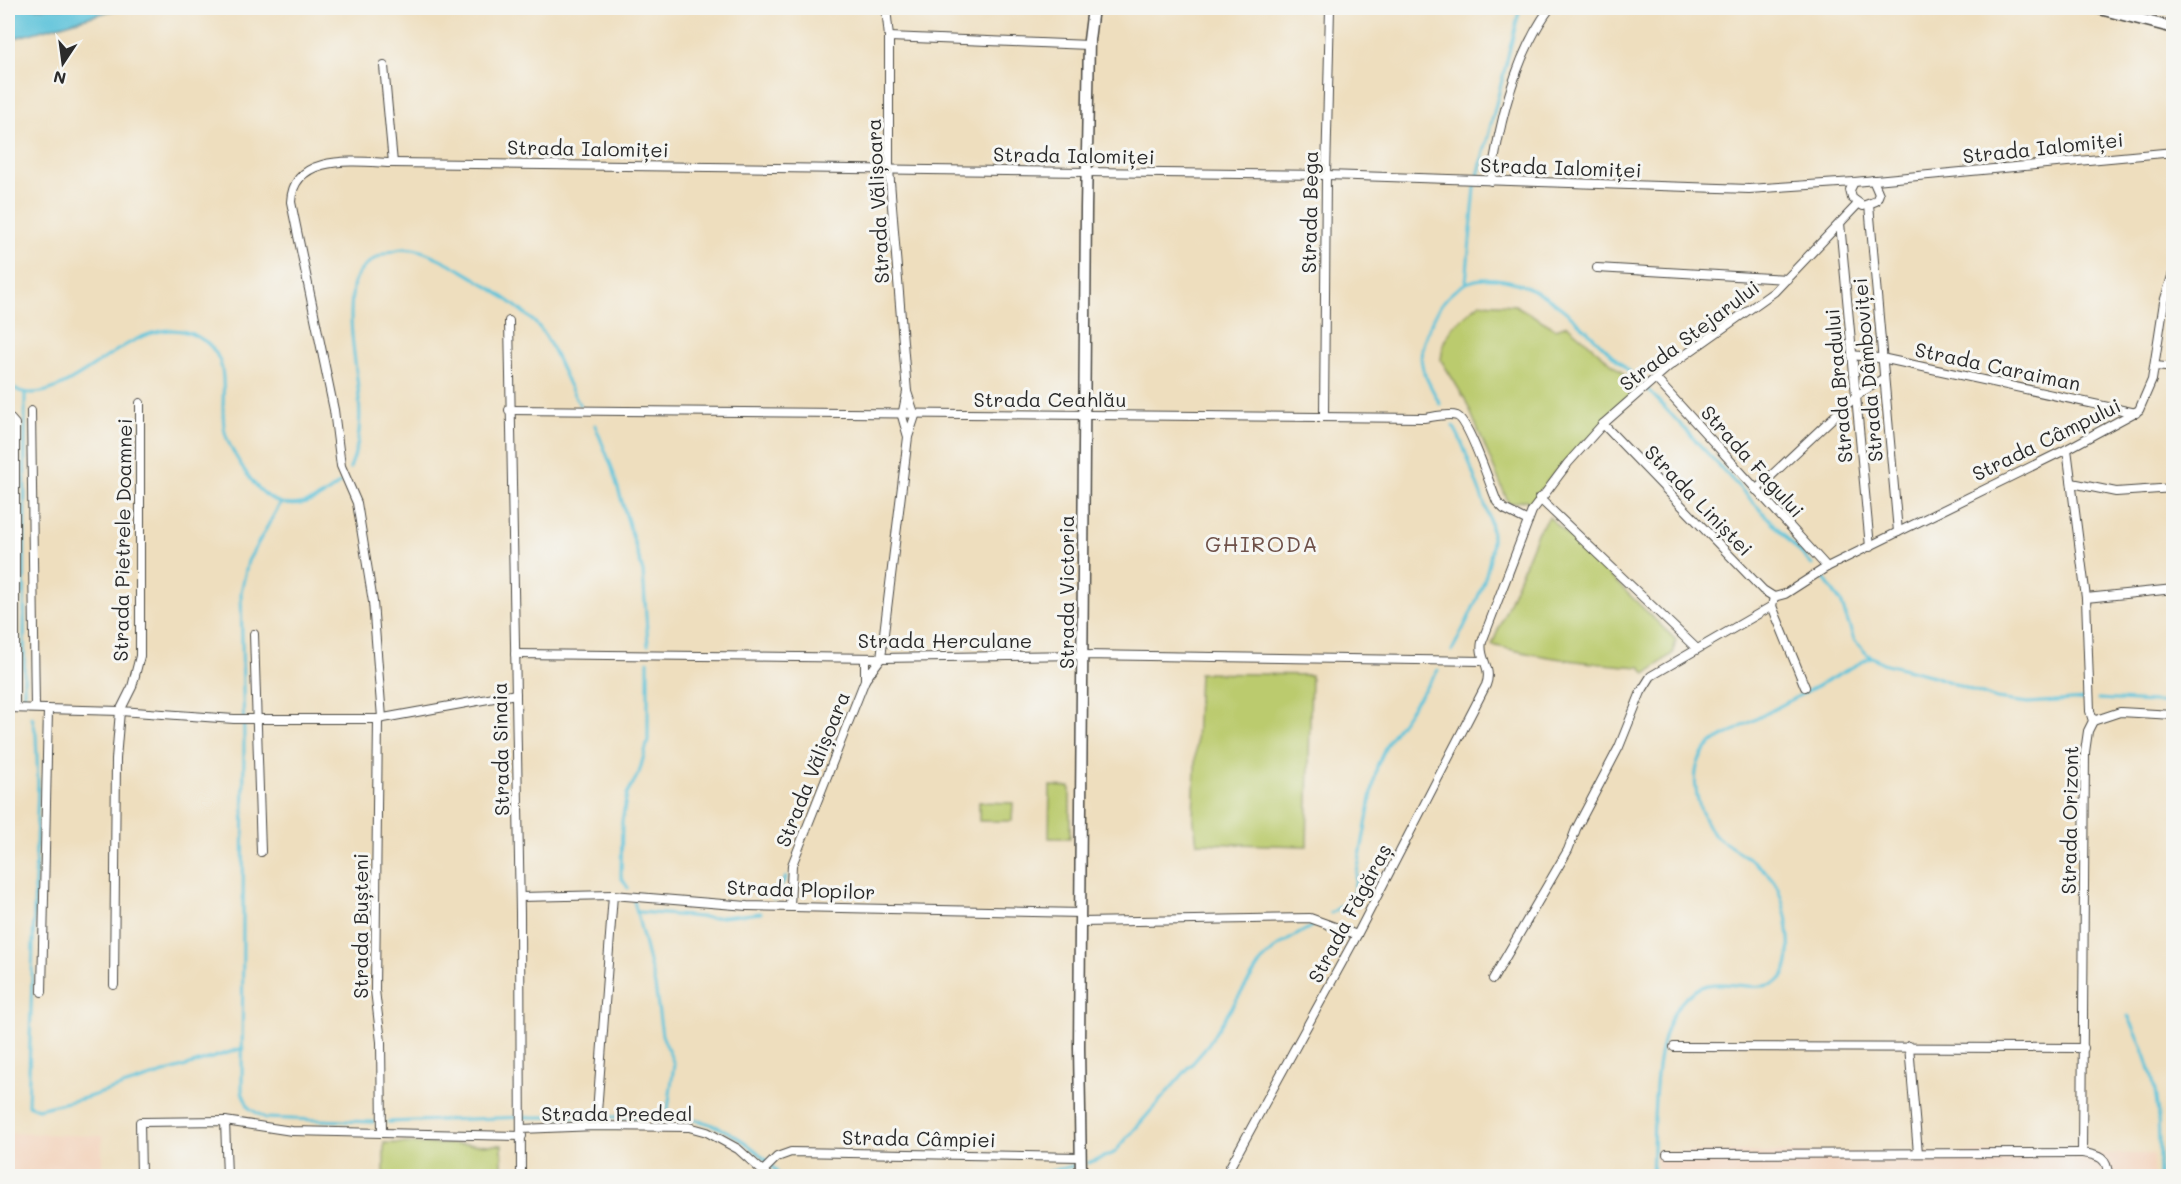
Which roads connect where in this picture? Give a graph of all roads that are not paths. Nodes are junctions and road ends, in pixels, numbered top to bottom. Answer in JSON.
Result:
{"nodes":[{"id":1,"x":886,"y":8,"type":"edge"},
{"id":2,"x":1093,"y":8,"type":"edge"},
{"id":3,"x":1330,"y":8,"type":"edge"},
{"id":4,"x":1550,"y":8,"type":"edge"},
{"id":5,"x":2096,"y":8,"type":"edge"},
{"id":6,"x":2174,"y":28,"type":"edge"},
{"id":7,"x":889,"y":37,"type":"junction"},
{"id":8,"x":1089,"y":45,"type":"junction"},
{"id":9,"x":384,"y":66,"type":"dead end"},
{"id":10,"x":2174,"y":152,"type":"edge"},
{"id":11,"x":393,"y":162,"type":"junction"},
{"id":12,"x":889,"y":169,"type":"junction"},
{"id":13,"x":1086,"y":171,"type":"junction"},
{"id":14,"x":1326,"y":176,"type":"junction"},
{"id":15,"x":1873,"y":180,"type":"junction"},
{"id":16,"x":1486,"y":181,"type":"junction"},
{"id":17,"x":1854,"y":182,"type":"junction"},
{"id":18,"x":1858,"y":204,"type":"junction"},
{"id":19,"x":1869,"y":206,"type":"junction"},
{"id":20,"x":1840,"y":223,"type":"junction"},
{"id":21,"x":1597,"y":268,"type":"dead end"},
{"id":22,"x":2174,"y":270,"type":"edge"},
{"id":23,"x":1787,"y":279,"type":"junction"},
{"id":24,"x":509,"y":321,"type":"dead end"},
{"id":25,"x":1852,"y":356,"type":"junction"},
{"id":26,"x":1883,"y":359,"type":"junction"},
{"id":27,"x":2156,"y":366,"type":"junction"},
{"id":28,"x":2174,"y":368,"type":"edge"},
{"id":29,"x":1884,"y":378,"type":"junction"},
{"id":30,"x":1652,"y":380,"type":"junction"},
{"id":31,"x":907,"y":392,"type":"junction"},
{"id":32,"x":1856,"y":396,"type":"junction"},
{"id":33,"x":140,"y":402,"type":"dead end"},
{"id":34,"x":31,"y":411,"type":"dead end"},
{"id":35,"x":509,"y":411,"type":"junction"},
{"id":36,"x":2136,"y":413,"type":"junction"},
{"id":37,"x":1084,"y":414,"type":"junction"},
{"id":38,"x":8,"y":416,"type":"edge"},
{"id":39,"x":909,"y":416,"type":"junction"},
{"id":40,"x":1324,"y":417,"type":"junction"},
{"id":41,"x":1603,"y":424,"type":"junction"},
{"id":42,"x":908,"y":436,"type":"junction"},
{"id":43,"x":2067,"y":449,"type":"junction"},
{"id":44,"x":2072,"y":483,"type":"junction"},
{"id":45,"x":2174,"y":488,"type":"edge"},
{"id":46,"x":1756,"y":490,"type":"junction"},
{"id":47,"x":351,"y":491,"type":"joint"},
{"id":48,"x":1539,"y":498,"type":"junction"},
{"id":49,"x":1528,"y":521,"type":"junction"},
{"id":50,"x":1898,"y":532,"type":"junction"},
{"id":51,"x":1870,"y":547,"type":"junction"},
{"id":52,"x":1827,"y":567,"type":"junction"},
{"id":53,"x":2174,"y":589,"type":"edge"},
{"id":54,"x":2086,"y":598,"type":"junction"},
{"id":55,"x":1773,"y":602,"type":"junction"},
{"id":56,"x":254,"y":634,"type":"dead end"},
{"id":57,"x":1696,"y":648,"type":"junction"},
{"id":58,"x":515,"y":654,"type":"junction"},
{"id":59,"x":1084,"y":655,"type":"junction"},
{"id":60,"x":873,"y":658,"type":"junction"},
{"id":61,"x":1484,"y":661,"type":"junction"},
{"id":62,"x":864,"y":680,"type":"junction"},
{"id":63,"x":1805,"y":687,"type":"dead end"},
{"id":64,"x":516,"y":694,"type":"junction"},
{"id":65,"x":11,"y":708,"type":"edge"},
{"id":66,"x":35,"y":708,"type":"junction"},
{"id":67,"x":48,"y":709,"type":"junction"},
{"id":68,"x":120,"y":711,"type":"junction"},
{"id":69,"x":2174,"y":715,"type":"edge"},
{"id":70,"x":380,"y":718,"type":"junction"},
{"id":71,"x":254,"y":719,"type":"junction"},
{"id":72,"x":2093,"y":721,"type":"junction"},
{"id":73,"x":261,"y":852,"type":"dead end"},
{"id":74,"x":613,"y":895,"type":"junction"},
{"id":75,"x":520,"y":897,"type":"junction"},
{"id":76,"x":790,"y":906,"type":"junction"},
{"id":77,"x":1081,"y":917,"type":"junction"},
{"id":78,"x":1357,"y":935,"type":"junction"},
{"id":79,"x":1493,"y":979,"type":"dead end"},
{"id":80,"x":114,"y":985,"type":"dead end"},
{"id":81,"x":42,"y":992,"type":"dead end"},
{"id":82,"x":1909,"y":1046,"type":"junction"},
{"id":83,"x":1674,"y":1047,"type":"dead end"},
{"id":84,"x":2084,"y":1048,"type":"junction"},
{"id":85,"x":225,"y":1121,"type":"junction"},
{"id":86,"x":596,"y":1124,"type":"junction"},
{"id":87,"x":522,"y":1129,"type":"junction"},
{"id":88,"x":382,"y":1133,"type":"junction"},
{"id":89,"x":1918,"y":1153,"type":"junction"},
{"id":90,"x":2082,"y":1153,"type":"junction"},
{"id":91,"x":1667,"y":1154,"type":"dead end"},
{"id":92,"x":1080,"y":1157,"type":"junction"},
{"id":93,"x":768,"y":1169,"type":"edge"},
{"id":94,"x":141,"y":1176,"type":"edge"},
{"id":95,"x":227,"y":1176,"type":"edge"},
{"id":96,"x":521,"y":1176,"type":"edge"},
{"id":97,"x":1081,"y":1176,"type":"edge"},
{"id":98,"x":1225,"y":1176,"type":"edge"},
{"id":99,"x":2108,"y":1176,"type":"edge"}],
"edges":[{"from":1,"to":7,"type":"street","name":"Strada Vălișoara"},
{"from":2,"to":8,"type":"street","name":"Strada Victoria"},
{"from":3,"to":14,"type":"street","name":"Strada Bega"},
{"from":4,"to":16,"type":"street"},
{"from":5,"to":6,"type":"street"},
{"from":7,"to":8,"type":"street"},
{"from":7,"to":12,"type":"street","name":"Strada Vălișoara"},
{"from":8,"to":13,"type":"street","name":"Strada Victoria"},
{"from":9,"to":11,"type":"street"},
{"from":10,"to":15,"type":"street","name":"Strada Ialomiței"},
{"from":11,"to":12,"type":"street","name":"Strada Ialomiței"},
{"from":11,"to":47,"type":"street","name":"Strada Ialomiței"},
{"from":12,"to":13,"type":"street","name":"Strada Ialomiței"},
{"from":12,"to":31,"type":"street","name":"Strada Vălișoara"},
{"from":13,"to":14,"type":"street","name":"Strada Ialomiței"},
{"from":13,"to":37,"type":"street","name":"Strada Victoria"},
{"from":14,"to":16,"type":"street","name":"Strada Ialomiței"},
{"from":14,"to":40,"type":"street","name":"Strada Bega"},
{"from":15,"to":17,"type":"street","name":"Strada Ialomiței"},
{"from":15,"to":19,"type":"street"},
{"from":16,"to":17,"type":"street","name":"Strada Ialomiței"},
{"from":17,"to":18,"type":"street"},
{"from":18,"to":19,"type":"street"},
{"from":18,"to":20,"type":"street","name":"Strada Stejarului"},
{"from":19,"to":26,"type":"street","name":"Strada Dâmboviței"},
{"from":20,"to":23,"type":"street","name":"Strada Stejarului"},
{"from":20,"to":25,"type":"street","name":"Strada Bradului"},
{"from":21,"to":23,"type":"street"},
{"from":22,"to":27,"type":"street","name":"Strada Câmpului"},
{"from":23,"to":30,"type":"street","name":"Strada Stejarului"},
{"from":24,"to":35,"type":"street","name":"Strada Sinaia"},
{"from":25,"to":26,"type":"street","name":"Strada Caraiman"},
{"from":25,"to":32,"type":"street","name":"Strada Bradului"},
{"from":26,"to":29,"type":"street","name":"Strada Dâmboviței"},
{"from":26,"to":36,"type":"street","name":"Strada Caraiman"},
{"from":27,"to":28,"type":"street"},
{"from":27,"to":36,"type":"street","name":"Strada Câmpului"},
{"from":29,"to":32,"type":"street"},
{"from":29,"to":50,"type":"street","name":"Strada Dâmboviței"},
{"from":30,"to":41,"type":"street","name":"Strada Stejarului"},
{"from":30,"to":46,"type":"street","name":"Strada Fagului"},
{"from":31,"to":39,"type":"street","name":"Strada Vălișoara"},
{"from":31,"to":39,"type":"street","name":"Strada Vălișoara"},
{"from":32,"to":46,"type":"street"},
{"from":32,"to":51,"type":"street","name":"Strada Bradului"},
{"from":33,"to":68,"type":"street","name":"Strada Pietrele Doamnei"},
{"from":34,"to":66,"type":"street"},
{"from":35,"to":39,"type":"street","name":"Strada Ceahlău"},
{"from":35,"to":58,"type":"street","name":"Strada Sinaia"},
{"from":36,"to":43,"type":"street","name":"Strada Câmpului"},
{"from":37,"to":39,"type":"street","name":"Strada Ceahlău"},
{"from":37,"to":40,"type":"street","name":"Strada Ceahlău"},
{"from":37,"to":59,"type":"street","name":"Strada Victoria"},
{"from":38,"to":65,"type":"street"},
{"from":39,"to":42,"type":"street","name":"Strada Vălișoara"},
{"from":39,"to":42,"type":"street","name":"Strada Vălișoara"},
{"from":40,"to":49,"type":"street","name":"Strada Ceahlău"},
{"from":41,"to":48,"type":"street","name":"Strada Stejarului"},
{"from":41,"to":55,"type":"street","name":"Strada Liniștei"},
{"from":42,"to":60,"type":"street","name":"Strada Vălișoara"},
{"from":43,"to":44,"type":"street","name":"Strada Orizont"},
{"from":43,"to":50,"type":"street","name":"Strada Câmpului"},
{"from":44,"to":45,"type":"street"},
{"from":44,"to":54,"type":"street","name":"Strada Orizont"},
{"from":46,"to":52,"type":"street","name":"Strada Fagului"},
{"from":47,"to":70,"type":"street","name":"Strada Bușteni"},
{"from":48,"to":49,"type":"street","name":"Strada Stejarului"},
{"from":48,"to":57,"type":"street"},
{"from":49,"to":61,"type":"street","name":"Strada Stejarului"},
{"from":50,"to":51,"type":"street","name":"Strada Câmpului"},
{"from":51,"to":52,"type":"street","name":"Strada Câmpului"},
{"from":52,"to":55,"type":"street","name":"Strada Câmpului"},
{"from":53,"to":54,"type":"street"},
{"from":54,"to":72,"type":"street","name":"Strada Orizont"},
{"from":55,"to":57,"type":"street","name":"Strada Câmpului"},
{"from":55,"to":63,"type":"street"},
{"from":56,"to":71,"type":"street"},
{"from":57,"to":79,"type":"street","name":"Strada Câmpului"},
{"from":58,"to":60,"type":"street","name":"Strada Herculane"},
{"from":58,"to":64,"type":"street","name":"Strada Sinaia"},
{"from":59,"to":60,"type":"street","name":"Strada Herculane"},
{"from":59,"to":61,"type":"street","name":"Strada Herculane"},
{"from":59,"to":77,"type":"street","name":"Strada Victoria"},
{"from":60,"to":62,"type":"street","name":"Strada Vălișoara"},
{"from":60,"to":62,"type":"street","name":"Strada Vălișoara"},
{"from":61,"to":78,"type":"street","name":"Strada Făgăraș"},
{"from":62,"to":76,"type":"street","name":"Strada Vălișoara"},
{"from":64,"to":70,"type":"street"},
{"from":64,"to":75,"type":"street","name":"Strada Sinaia"},
{"from":65,"to":66,"type":"street"},
{"from":66,"to":67,"type":"street"},
{"from":67,"to":68,"type":"street"},
{"from":67,"to":81,"type":"street"},
{"from":68,"to":71,"type":"street"},
{"from":68,"to":80,"type":"street"},
{"from":69,"to":72,"type":"street"},
{"from":70,"to":71,"type":"street"},
{"from":70,"to":88,"type":"street","name":"Strada Bușteni"},
{"from":71,"to":73,"type":"street"},
{"from":72,"to":84,"type":"street","name":"Strada Orizont"},
{"from":74,"to":75,"type":"street","name":"Strada Plopilor"},
{"from":74,"to":76,"type":"street","name":"Strada Plopilor"},
{"from":74,"to":86,"type":"street"},
{"from":75,"to":87,"type":"street","name":"Strada Sinaia"},
{"from":76,"to":77,"type":"street","name":"Strada Plopilor"},
{"from":77,"to":78,"type":"street","name":"Strada Plopilor"},
{"from":77,"to":92,"type":"street","name":"Strada Victoria"},
{"from":78,"to":98,"type":"street","name":"Strada Făgăraș"},
{"from":82,"to":83,"type":"street"},
{"from":82,"to":84,"type":"street"},
{"from":82,"to":89,"type":"street"},
{"from":84,"to":90,"type":"street","name":"Strada Orizont"},
{"from":85,"to":88,"type":"street","name":"Strada Predeal"},
{"from":85,"to":94,"type":"street","name":"Strada Predeal"},
{"from":85,"to":95,"type":"street"},
{"from":86,"to":87,"type":"street","name":"Strada Predeal"},
{"from":86,"to":93,"type":"street","name":"Strada Predeal"},
{"from":87,"to":88,"type":"street","name":"Strada Predeal"},
{"from":87,"to":96,"type":"street","name":"Strada Sinaia"},
{"from":89,"to":90,"type":"street"},
{"from":89,"to":91,"type":"street"},
{"from":90,"to":99,"type":"street"},
{"from":92,"to":93,"type":"street","name":"Strada Câmpiei"},
{"from":92,"to":97,"type":"street","name":"Strada Victoria"}]}
